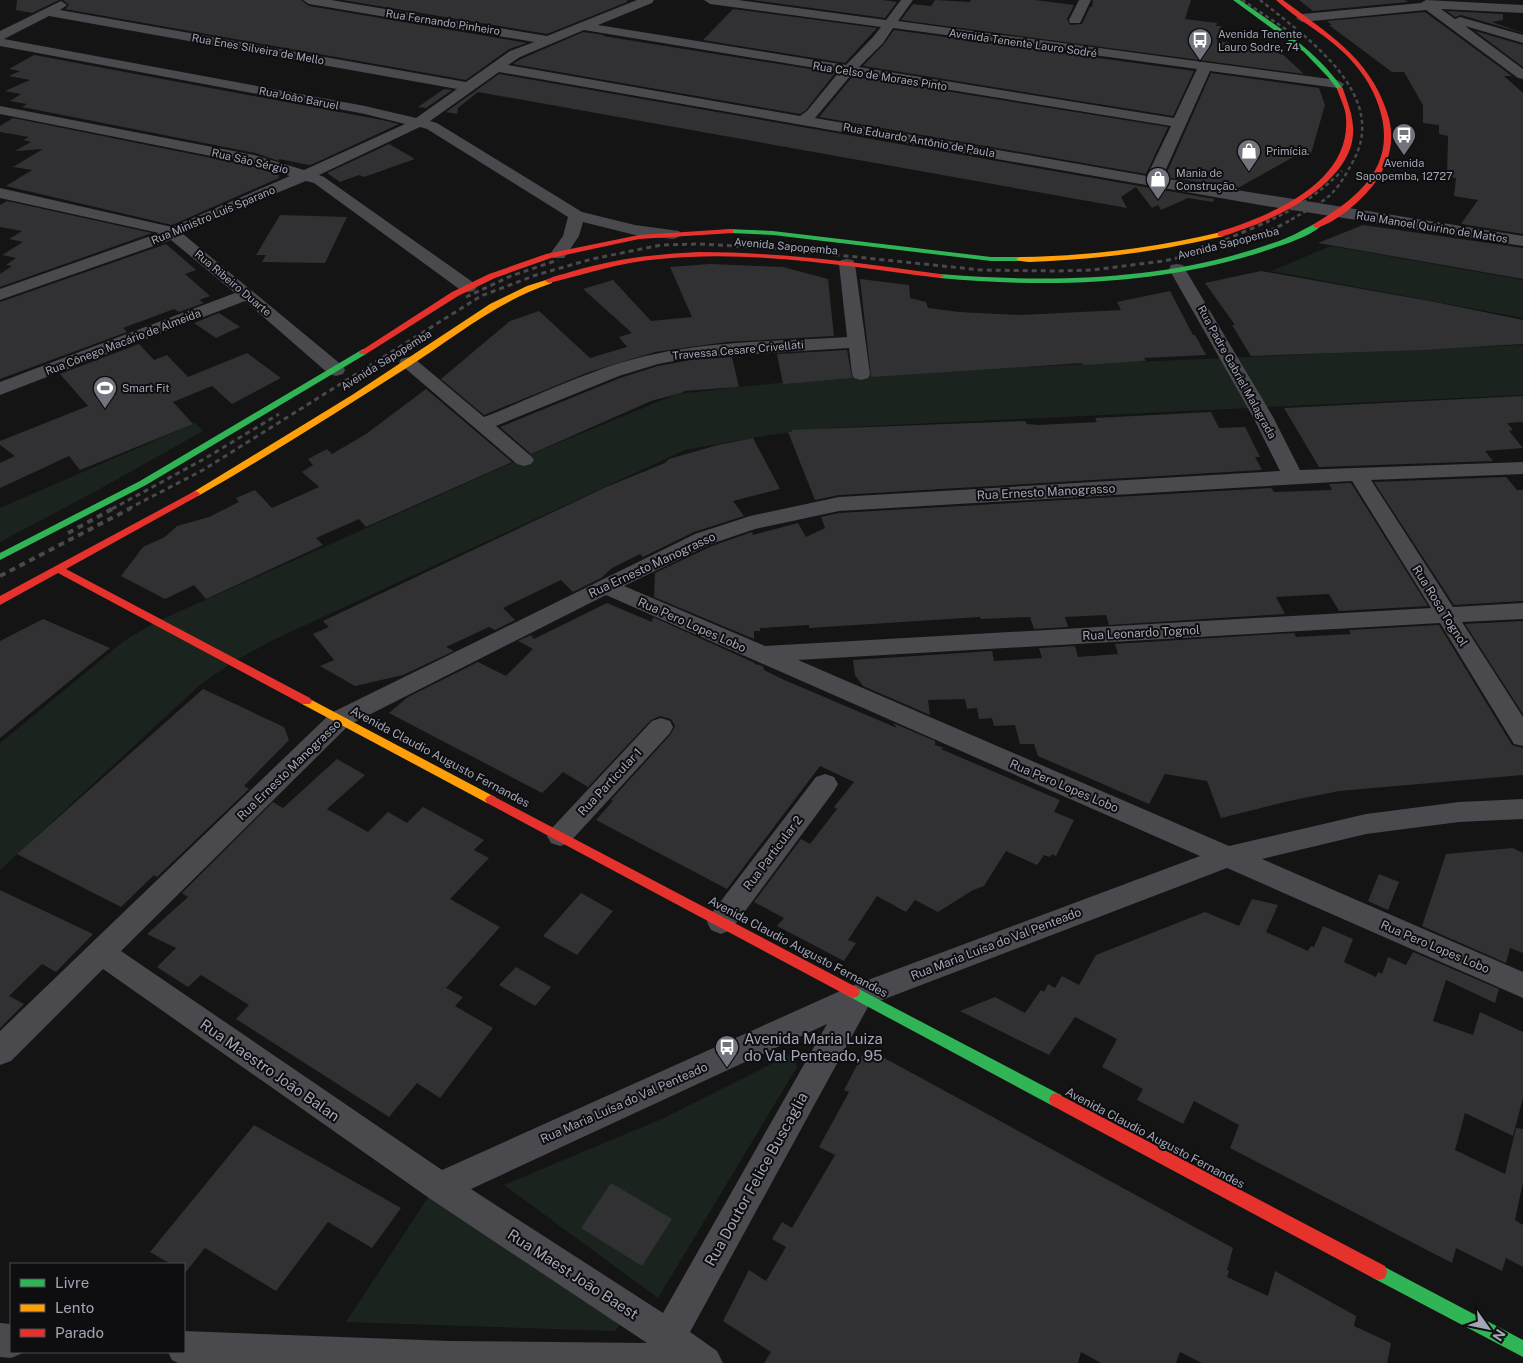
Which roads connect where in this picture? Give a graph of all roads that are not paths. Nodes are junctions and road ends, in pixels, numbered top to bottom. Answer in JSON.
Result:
{"nodes":[{"id":1,"x":70,"y":0,"type":"edge"},
{"id":2,"x":309,"y":0,"type":"edge"},
{"id":3,"x":648,"y":0,"type":"edge"},
{"id":4,"x":710,"y":0,"type":"edge"},
{"id":5,"x":907,"y":0,"type":"edge"},
{"id":6,"x":1085,"y":0,"type":"edge"},
{"id":7,"x":1236,"y":0,"type":"edge"},
{"id":8,"x":1279,"y":0,"type":"edge"},
{"id":9,"x":1424,"y":3,"type":"edge"},
{"id":10,"x":1523,"y":9,"type":"edge"},
{"id":11,"x":48,"y":12,"type":"junction"},
{"id":12,"x":1443,"y":17,"type":"junction"},
{"id":13,"x":1302,"y":18,"type":"junction"},
{"id":14,"x":1076,"y":20,"type":"dead end"},
{"id":15,"x":889,"y":25,"type":"junction"},
{"id":16,"x":582,"y":26,"type":"junction"},
{"id":17,"x":0,"y":36,"type":"edge"},
{"id":18,"x":1523,"y":39,"type":"edge"},
{"id":19,"x":546,"y":40,"type":"junction"},
{"id":20,"x":0,"y":42,"type":"edge"},
{"id":21,"x":496,"y":67,"type":"junction"},
{"id":22,"x":1205,"y":68,"type":"junction"},
{"id":23,"x":847,"y":71,"type":"junction"},
{"id":24,"x":1523,"y":75,"type":"edge"},
{"id":25,"x":1342,"y":84,"type":"junction"},
{"id":26,"x":469,"y":87,"type":"junction"},
{"id":27,"x":1361,"y":89,"type":"dead end"},
{"id":28,"x":1380,"y":100,"type":"junction"},
{"id":29,"x":0,"y":110,"type":"edge"},
{"id":30,"x":803,"y":120,"type":"junction"},
{"id":31,"x":420,"y":122,"type":"junction"},
{"id":32,"x":1180,"y":123,"type":"junction"},
{"id":33,"x":306,"y":175,"type":"junction"},
{"id":34,"x":1153,"y":180,"type":"junction"},
{"id":35,"x":0,"y":194,"type":"edge"},
{"id":36,"x":1290,"y":205,"type":"junction"},
{"id":37,"x":1342,"y":212,"type":"junction"},
{"id":38,"x":576,"y":215,"type":"junction"},
{"id":39,"x":171,"y":234,"type":"junction"},
{"id":40,"x":674,"y":234,"type":"junction"},
{"id":41,"x":1523,"y":242,"type":"edge"},
{"id":42,"x":558,"y":254,"type":"junction"},
{"id":43,"x":847,"y":264,"type":"junction"},
{"id":44,"x":1177,"y":269,"type":"junction"},
{"id":45,"x":477,"y":294,"type":"junction"},
{"id":46,"x":0,"y":295,"type":"edge"},
{"id":47,"x":246,"y":295,"type":"junction"},
{"id":48,"x":512,"y":296,"type":"junction"},
{"id":49,"x":461,"y":313,"type":"dead end"},
{"id":50,"x":856,"y":342,"type":"junction"},
{"id":51,"x":435,"y":344,"type":"junction"},
{"id":52,"x":408,"y":362,"type":"junction"},
{"id":53,"x":861,"y":374,"type":"dead end"},
{"id":54,"x":336,"y":376,"type":"junction"},
{"id":55,"x":0,"y":389,"type":"edge"},
{"id":56,"x":324,"y":405,"type":"dead end"},
{"id":57,"x":482,"y":425,"type":"junction"},
{"id":58,"x":269,"y":448,"type":"junction"},
{"id":59,"x":524,"y":460,"type":"dead end"},
{"id":60,"x":1523,"y":468,"type":"edge"},
{"id":61,"x":1358,"y":475,"type":"junction"},
{"id":62,"x":1293,"y":477,"type":"junction"},
{"id":63,"x":129,"y":490,"type":"junction"},
{"id":64,"x":60,"y":538,"type":"dead end"},
{"id":65,"x":0,"y":557,"type":"edge"},
{"id":66,"x":49,"y":560,"type":"dead end"},
{"id":67,"x":60,"y":570,"type":"junction"},
{"id":68,"x":605,"y":586,"type":"junction"},
{"id":69,"x":0,"y":601,"type":"edge"},
{"id":70,"x":1523,"y":611,"type":"edge"},
{"id":71,"x":1446,"y":616,"type":"junction"},
{"id":72,"x":760,"y":654,"type":"junction"},
{"id":73,"x":340,"y":719,"type":"junction"},
{"id":74,"x":661,"y":728,"type":"dead end"},
{"id":75,"x":1523,"y":737,"type":"edge"},
{"id":76,"x":825,"y":784,"type":"dead end"},
{"id":77,"x":1523,"y":809,"type":"edge"},
{"id":78,"x":560,"y":836,"type":"junction"},
{"id":79,"x":1227,"y":857,"type":"junction"},
{"id":80,"x":721,"y":922,"type":"junction"},
{"id":81,"x":101,"y":952,"type":"junction"},
{"id":82,"x":1523,"y":985,"type":"edge"},
{"id":83,"x":859,"y":996,"type":"junction"},
{"id":84,"x":0,"y":1051,"type":"edge"},
{"id":85,"x":440,"y":1187,"type":"junction"},
{"id":86,"x":185,"y":1348,"type":"edge"},
{"id":87,"x":1523,"y":1349,"type":"edge"},
{"id":88,"x":659,"y":1354,"type":"edge"},
{"id":89,"x":706,"y":1363,"type":"edge"}],
"edges":[{"from":1,"to":11,"type":"street"},
{"from":2,"to":19,"type":"street","name":"Rua Fernando Pinheiro"},
{"from":3,"to":16,"type":"street","name":"Rua Ministro Luís Sparano"},
{"from":4,"to":15,"type":"street","name":"Avenida Tenente Lauro Sodré"},
{"from":5,"to":15,"type":"street"},
{"from":6,"to":14,"type":"street"},
{"from":7,"to":25,"type":"main road","name":"Avenida Sapopemba"},
{"from":8,"to":13,"type":"main road","name":"Avenida Sapopemba"},
{"from":9,"to":10,"type":"street"},
{"from":9,"to":12,"type":"street"},
{"from":9,"to":13,"type":"street"},
{"from":11,"to":17,"type":"street"},
{"from":11,"to":26,"type":"street","name":"Rua Enes Silveira de Mello"},
{"from":12,"to":18,"type":"street"},
{"from":12,"to":24,"type":"street"},
{"from":13,"to":28,"type":"main road","name":"Avenida Sapopemba"},
{"from":15,"to":22,"type":"street","name":"Avenida Tenente Lauro Sodré"},
{"from":15,"to":23,"type":"street"},
{"from":16,"to":19,"type":"street","name":"Rua Ministro Luís Sparano"},
{"from":16,"to":23,"type":"street","name":"Rua Celso de Moraes Pinto"},
{"from":19,"to":21,"type":"street","name":"Rua Ministro Luís Sparano"},
{"from":20,"to":31,"type":"street","name":"Rua João Baruel"},
{"from":21,"to":26,"type":"street","name":"Rua Ministro Luís Sparano"},
{"from":21,"to":30,"type":"street","name":"Rua Eduardo Antônio de Paula"},
{"from":22,"to":25,"type":"street","name":"Avenida Tenente Lauro Sodré"},
{"from":22,"to":32,"type":"street"},
{"from":23,"to":30,"type":"street"},
{"from":23,"to":32,"type":"street","name":"Rua Celso de Moraes Pinto"},
{"from":25,"to":36,"type":"main road","name":"Avenida Sapopemba"},
{"from":26,"to":31,"type":"street","name":"Rua Ministro Luís Sparano"},
{"from":27,"to":28,"type":"main road"},
{"from":28,"to":37,"type":"main road","name":"Avenida Sapopemba"},
{"from":29,"to":33,"type":"street","name":"Rua São Sérgio"},
{"from":30,"to":34,"type":"street","name":"Rua Eduardo Antônio de Paula"},
{"from":31,"to":33,"type":"street","name":"Rua Ministro Luís Sparano"},
{"from":31,"to":38,"type":"street","name":"Rua João Baruel"},
{"from":32,"to":34,"type":"street"},
{"from":33,"to":39,"type":"street","name":"Rua Ministro Luís Sparano"},
{"from":33,"to":45,"type":"street","name":"Rua São Sérgio"},
{"from":34,"to":36,"type":"street","name":"Rua Eduardo Antônio de Paula"},
{"from":35,"to":39,"type":"street","name":"Rua Ribeiro Duarte"},
{"from":36,"to":37,"type":"street","name":"Rua Eduardo Antônio de Paula"},
{"from":36,"to":40,"type":"main road","name":"Avenida Sapopemba"},
{"from":37,"to":41,"type":"street","name":"Rua Manoel Quirino de Mattos"},
{"from":37,"to":44,"type":"main road","name":"Avenida Sapopemba"},
{"from":38,"to":40,"type":"street","name":"Rua João Baruel"},
{"from":38,"to":42,"type":"street"},
{"from":39,"to":46,"type":"street","name":"Rua Ministro Luís Sparano"},
{"from":39,"to":47,"type":"street","name":"Rua Ribeiro Duarte"},
{"from":40,"to":42,"type":"main road","name":"Avenida Sapopemba"},
{"from":42,"to":45,"type":"main road","name":"Avenida Sapopemba"},
{"from":43,"to":44,"type":"main road","name":"Avenida Sapopemba"},
{"from":43,"to":48,"type":"main road","name":"Avenida Sapopemba"},
{"from":43,"to":50,"type":"street"},
{"from":44,"to":62,"type":"street","name":"Rua Padre Gabriel Malagrada"},
{"from":45,"to":48,"type":"main road"},
{"from":45,"to":54,"type":"main road","name":"Avenida Sapopemba"},
{"from":47,"to":54,"type":"street","name":"Rua Ribeiro Duarte"},
{"from":47,"to":55,"type":"street","name":"Rua Cônego Macário de Almeida"},
{"from":48,"to":51,"type":"main road","name":"Avenida Sapopemba"},
{"from":49,"to":51,"type":"main road"},
{"from":50,"to":53,"type":"street"},
{"from":50,"to":57,"type":"street","name":"Travessa Cesare Crivellati"},
{"from":51,"to":52,"type":"main road","name":"Avenida Sapopemba"},
{"from":52,"to":57,"type":"street"},
{"from":52,"to":58,"type":"main road","name":"Avenida Sapopemba"},
{"from":54,"to":63,"type":"main road","name":"Avenida Sapopemba"},
{"from":56,"to":58,"type":"main road"},
{"from":57,"to":59,"type":"street"},
{"from":58,"to":67,"type":"main road","name":"Avenida Sapopemba"},
{"from":60,"to":61,"type":"street","name":"Rua Ernesto Manograsso"},
{"from":61,"to":62,"type":"street","name":"Rua Ernesto Manograsso"},
{"from":61,"to":71,"type":"street","name":"Rua Rosa Tognol"},
{"from":62,"to":68,"type":"street","name":"Rua Ernesto Manograsso"},
{"from":63,"to":64,"type":"main road"},
{"from":63,"to":65,"type":"main road","name":"Avenida Sapopemba"},
{"from":66,"to":67,"type":"main road","name":"Avenida Claudio Augusto Fernandes"},
{"from":67,"to":69,"type":"main road","name":"Avenida Sapopemba"},
{"from":67,"to":73,"type":"main road","name":"Avenida Claudio Augusto Fernandes"},
{"from":68,"to":72,"type":"street","name":"Rua Pero Lopes Lobo"},
{"from":68,"to":73,"type":"street","name":"Rua Ernesto Manograsso"},
{"from":70,"to":71,"type":"street","name":"Rua Leonardo Tognol"},
{"from":71,"to":72,"type":"street","name":"Rua Leonardo Tognol"},
{"from":71,"to":75,"type":"street","name":"Rua Rosa Tognol"},
{"from":72,"to":79,"type":"street","name":"Rua Pero Lopes Lobo"},
{"from":73,"to":78,"type":"main road","name":"Avenida Claudio Augusto Fernandes"},
{"from":73,"to":81,"type":"street","name":"Rua Ernesto Manograsso"},
{"from":74,"to":78,"type":"street","name":"Rua Particular 1"},
{"from":76,"to":80,"type":"street","name":"Rua Particular 2"},
{"from":77,"to":79,"type":"street","name":"Rua Maria Luísa do Val Penteado"},
{"from":78,"to":80,"type":"main road","name":"Avenida Claudio Augusto Fernandes"},
{"from":79,"to":82,"type":"street","name":"Rua Pero Lopes Lobo"},
{"from":79,"to":83,"type":"street","name":"Rua Maria Luísa do Val Penteado"},
{"from":80,"to":83,"type":"main road","name":"Avenida Claudio Augusto Fernandes"},
{"from":81,"to":84,"type":"street","name":"Rua Ernesto Manograsso"},
{"from":81,"to":85,"type":"street","name":"Rua Maestro João Balan"},
{"from":83,"to":85,"type":"street","name":"Rua Maria Luísa do Val Penteado"},
{"from":83,"to":87,"type":"main road","name":"Avenida Claudio Augusto Fernandes"},
{"from":83,"to":88,"type":"street","name":"Rua Doutor Felice Buscaglia"},
{"from":85,"to":88,"type":"street","name":"Rua Maest João Baest"},
{"from":86,"to":88,"type":"street"},
{"from":88,"to":89,"type":"street","name":"Rua Maest João Baest"}]}
